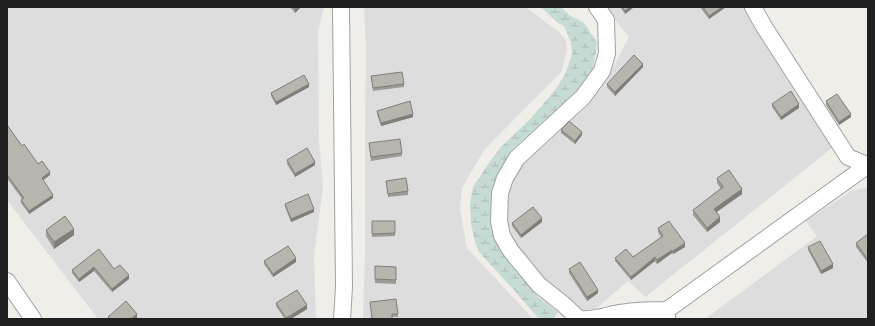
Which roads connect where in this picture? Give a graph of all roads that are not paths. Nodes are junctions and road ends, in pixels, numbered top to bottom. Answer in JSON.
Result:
{"nodes":[{"id":1,"x":341,"y":7,"type":"edge"},
{"id":2,"x":598,"y":7,"type":"edge"},
{"id":3,"x":753,"y":7,"type":"edge"},
{"id":4,"x":868,"y":166,"type":"edge"},
{"id":5,"x":7,"y":281,"type":"edge"},
{"id":6,"x":667,"y":315,"type":"edge"},
{"id":7,"x":33,"y":319,"type":"edge"},
{"id":8,"x":342,"y":319,"type":"edge"},
{"id":9,"x":580,"y":319,"type":"edge"},
{"id":10,"x":586,"y":319,"type":"edge"}],
"edges":[{"from":1,"to":8,"type":"street"},
{"from":2,"to":9,"type":"street"},
{"from":3,"to":4,"type":"street"},
{"from":4,"to":6,"type":"street"},
{"from":5,"to":7,"type":"street"},
{"from":6,"to":10,"type":"street"}]}
